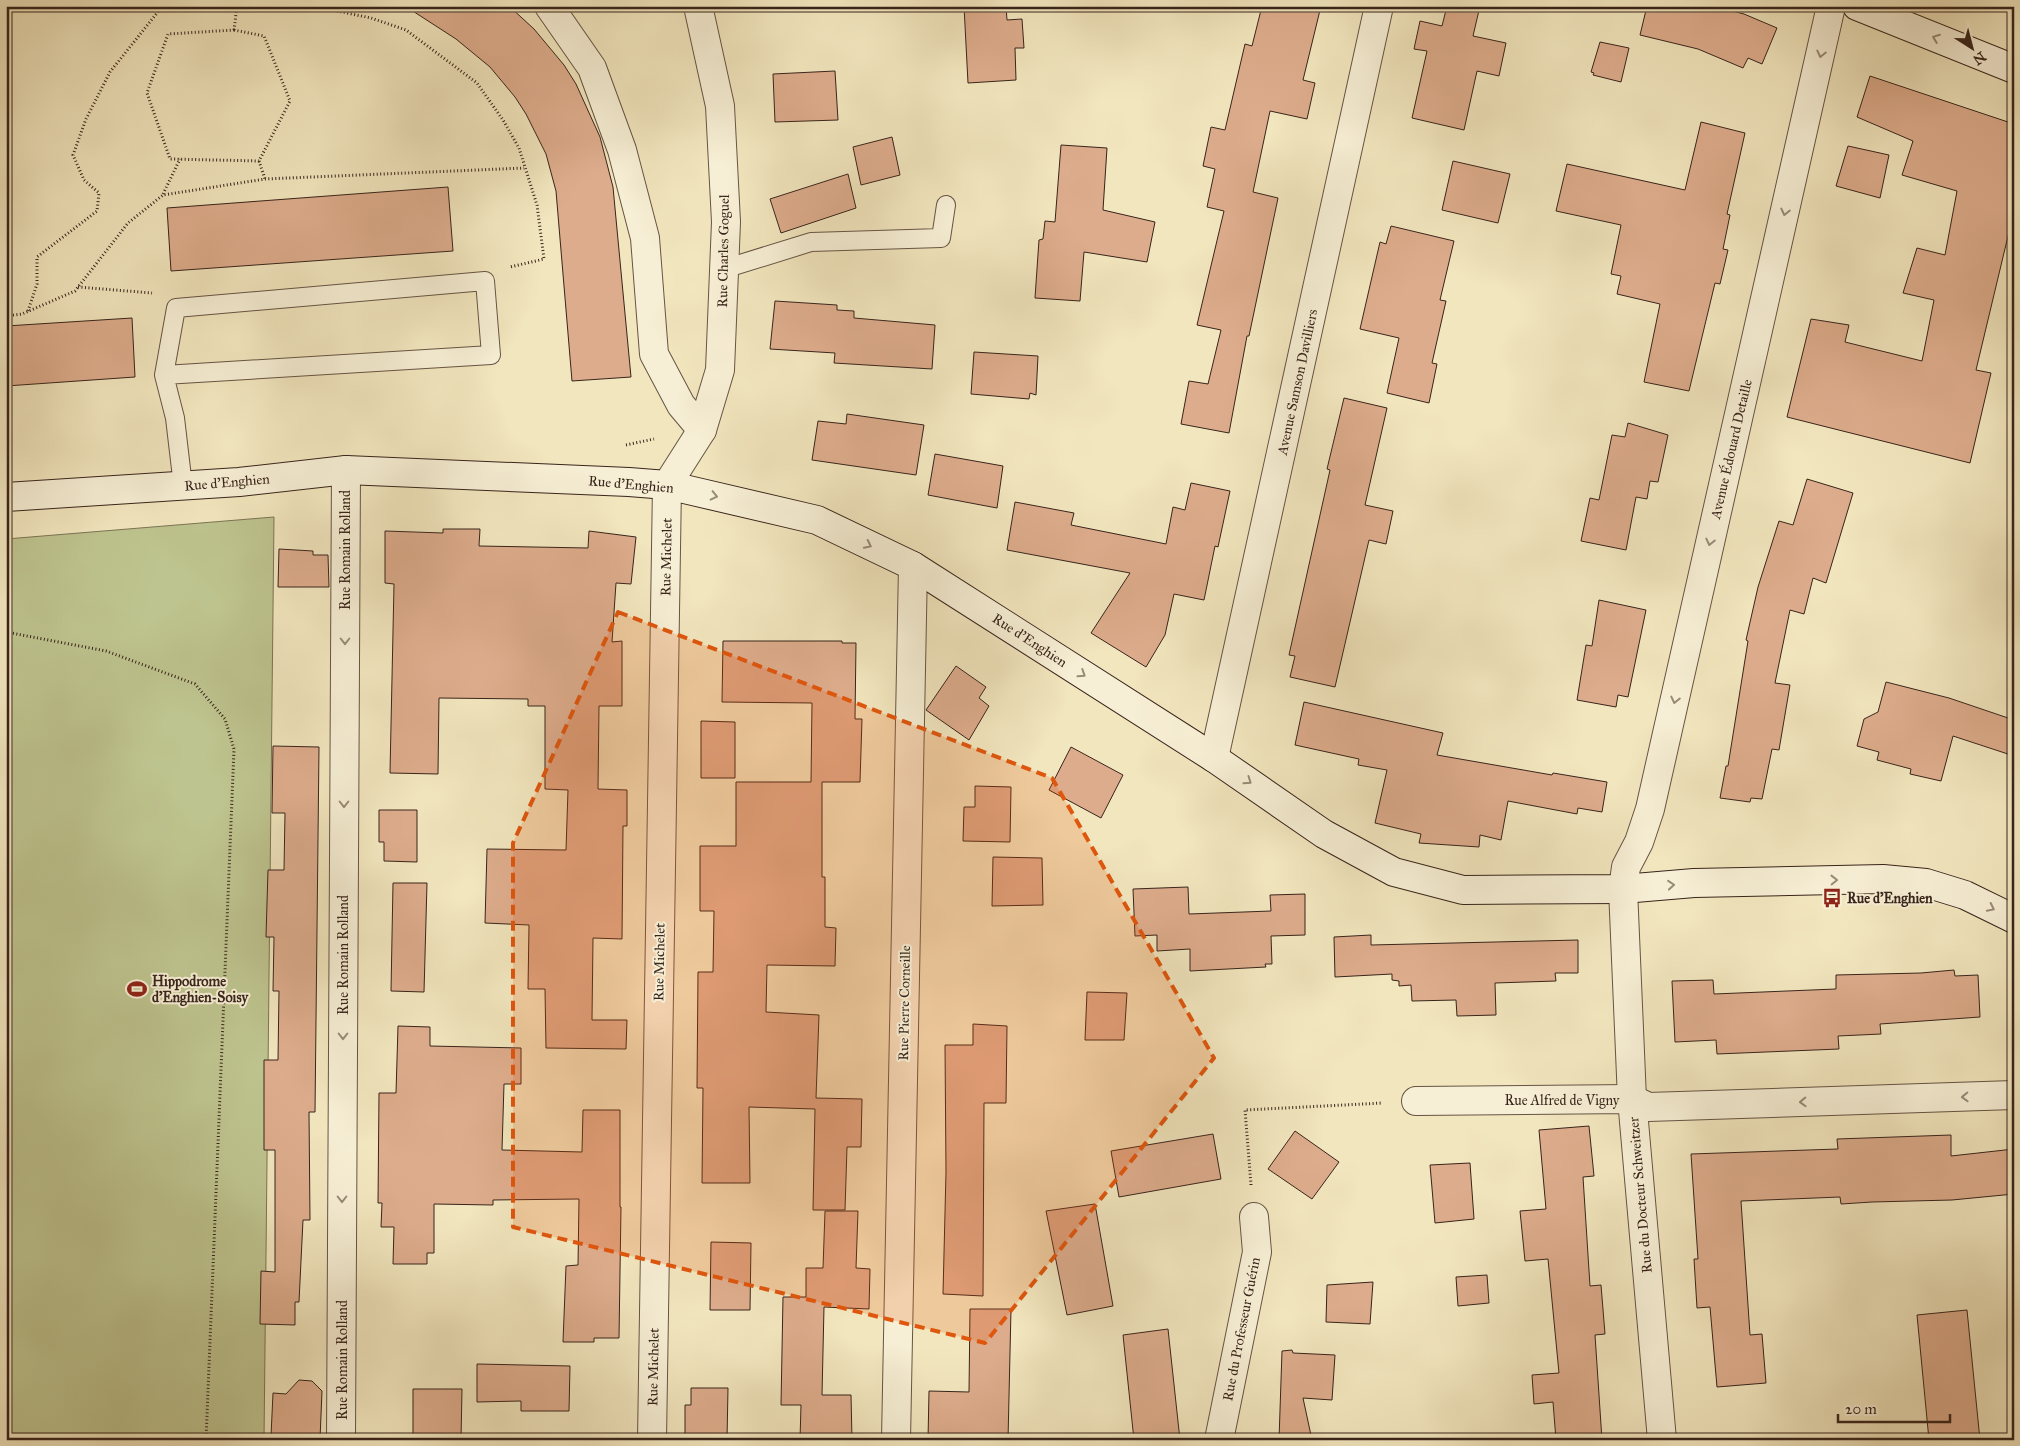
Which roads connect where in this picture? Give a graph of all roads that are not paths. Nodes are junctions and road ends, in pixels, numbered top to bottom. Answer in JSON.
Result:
{"nodes":[{"id":1,"x":548,"y":6,"type":"edge"},
{"id":2,"x":698,"y":6,"type":"edge"},
{"id":3,"x":1379,"y":6,"type":"edge"},
{"id":4,"x":1831,"y":6,"type":"edge"},
{"id":5,"x":1857,"y":6,"type":"edge"},
{"id":6,"x":2014,"y":69,"type":"edge"},
{"id":7,"x":946,"y":205,"type":"dead end"},
{"id":8,"x":724,"y":269,"type":"junction"},
{"id":9,"x":164,"y":375,"type":"junction"},
{"id":10,"x":702,"y":430,"type":"junction"},
{"id":11,"x":346,"y":470,"type":"junction"},
{"id":12,"x":667,"y":485,"type":"junction"},
{"id":13,"x":183,"y":486,"type":"junction"},
{"id":14,"x":6,"y":497,"type":"edge"},
{"id":15,"x":913,"y":566,"type":"junction"},
{"id":16,"x":1214,"y":758,"type":"junction"},
{"id":17,"x":1623,"y":889,"type":"junction"},
{"id":18,"x":2014,"y":919,"type":"edge"},
{"id":19,"x":2014,"y":1095,"type":"edge"},
{"id":20,"x":1632,"y":1099,"type":"junction"},
{"id":21,"x":1416,"y":1101,"type":"road end"},
{"id":22,"x":1254,"y":1217,"type":"road end"},
{"id":23,"x":341,"y":1440,"type":"edge"},
{"id":24,"x":652,"y":1440,"type":"edge"},
{"id":25,"x":896,"y":1440,"type":"edge"},
{"id":26,"x":1219,"y":1440,"type":"edge"},
{"id":27,"x":1662,"y":1440,"type":"edge"}],
"edges":[{"from":1,"to":10,"type":"street"},
{"from":2,"to":8,"type":"street","name":"Rue Charles Goguel"},
{"from":3,"to":16,"type":"street","name":"Avenue Samson Davilliers"},
{"from":4,"to":17,"type":"street","name":"Avenue Édouard Detaille","one_way":true},
{"from":6,"to":5,"type":"street","one_way":true},
{"from":7,"to":8,"type":"lane"},
{"from":8,"to":10,"type":"street","name":"Rue Charles Goguel"},
{"from":9,"to":9,"type":"lane"},
{"from":9,"to":13,"type":"lane"},
{"from":10,"to":12,"type":"street","name":"Rue Charles Goguel"},
{"from":11,"to":12,"type":"street","name":"Rue d'Enghien"},
{"from":11,"to":13,"type":"street","name":"Rue d'Enghien"},
{"from":11,"to":23,"type":"street","name":"Rue Romain Rolland","one_way":true},
{"from":12,"to":15,"type":"street","name":"Rue d'Enghien","one_way":true},
{"from":12,"to":24,"type":"street","name":"Rue Michelet"},
{"from":13,"to":14,"type":"street","name":"Rue d'Enghien"},
{"from":15,"to":16,"type":"street","name":"Rue d'Enghien","one_way":true},
{"from":15,"to":25,"type":"street","name":"Rue Pierre Corneille"},
{"from":16,"to":17,"type":"street","name":"Rue d'Enghien","one_way":true},
{"from":17,"to":18,"type":"street","name":"Rue d'Enghien","one_way":true},
{"from":17,"to":20,"type":"street","name":"Rue du Docteur Schweitzer"},
{"from":19,"to":20,"type":"street","name":"Rue Alfred de Vigny","one_way":true},
{"from":20,"to":21,"type":"street","name":"Rue Alfred de Vigny"},
{"from":20,"to":27,"type":"street","name":"Rue du Docteur Schweitzer"},
{"from":22,"to":26,"type":"street","name":"Rue du Professeur Guérin"}]}
